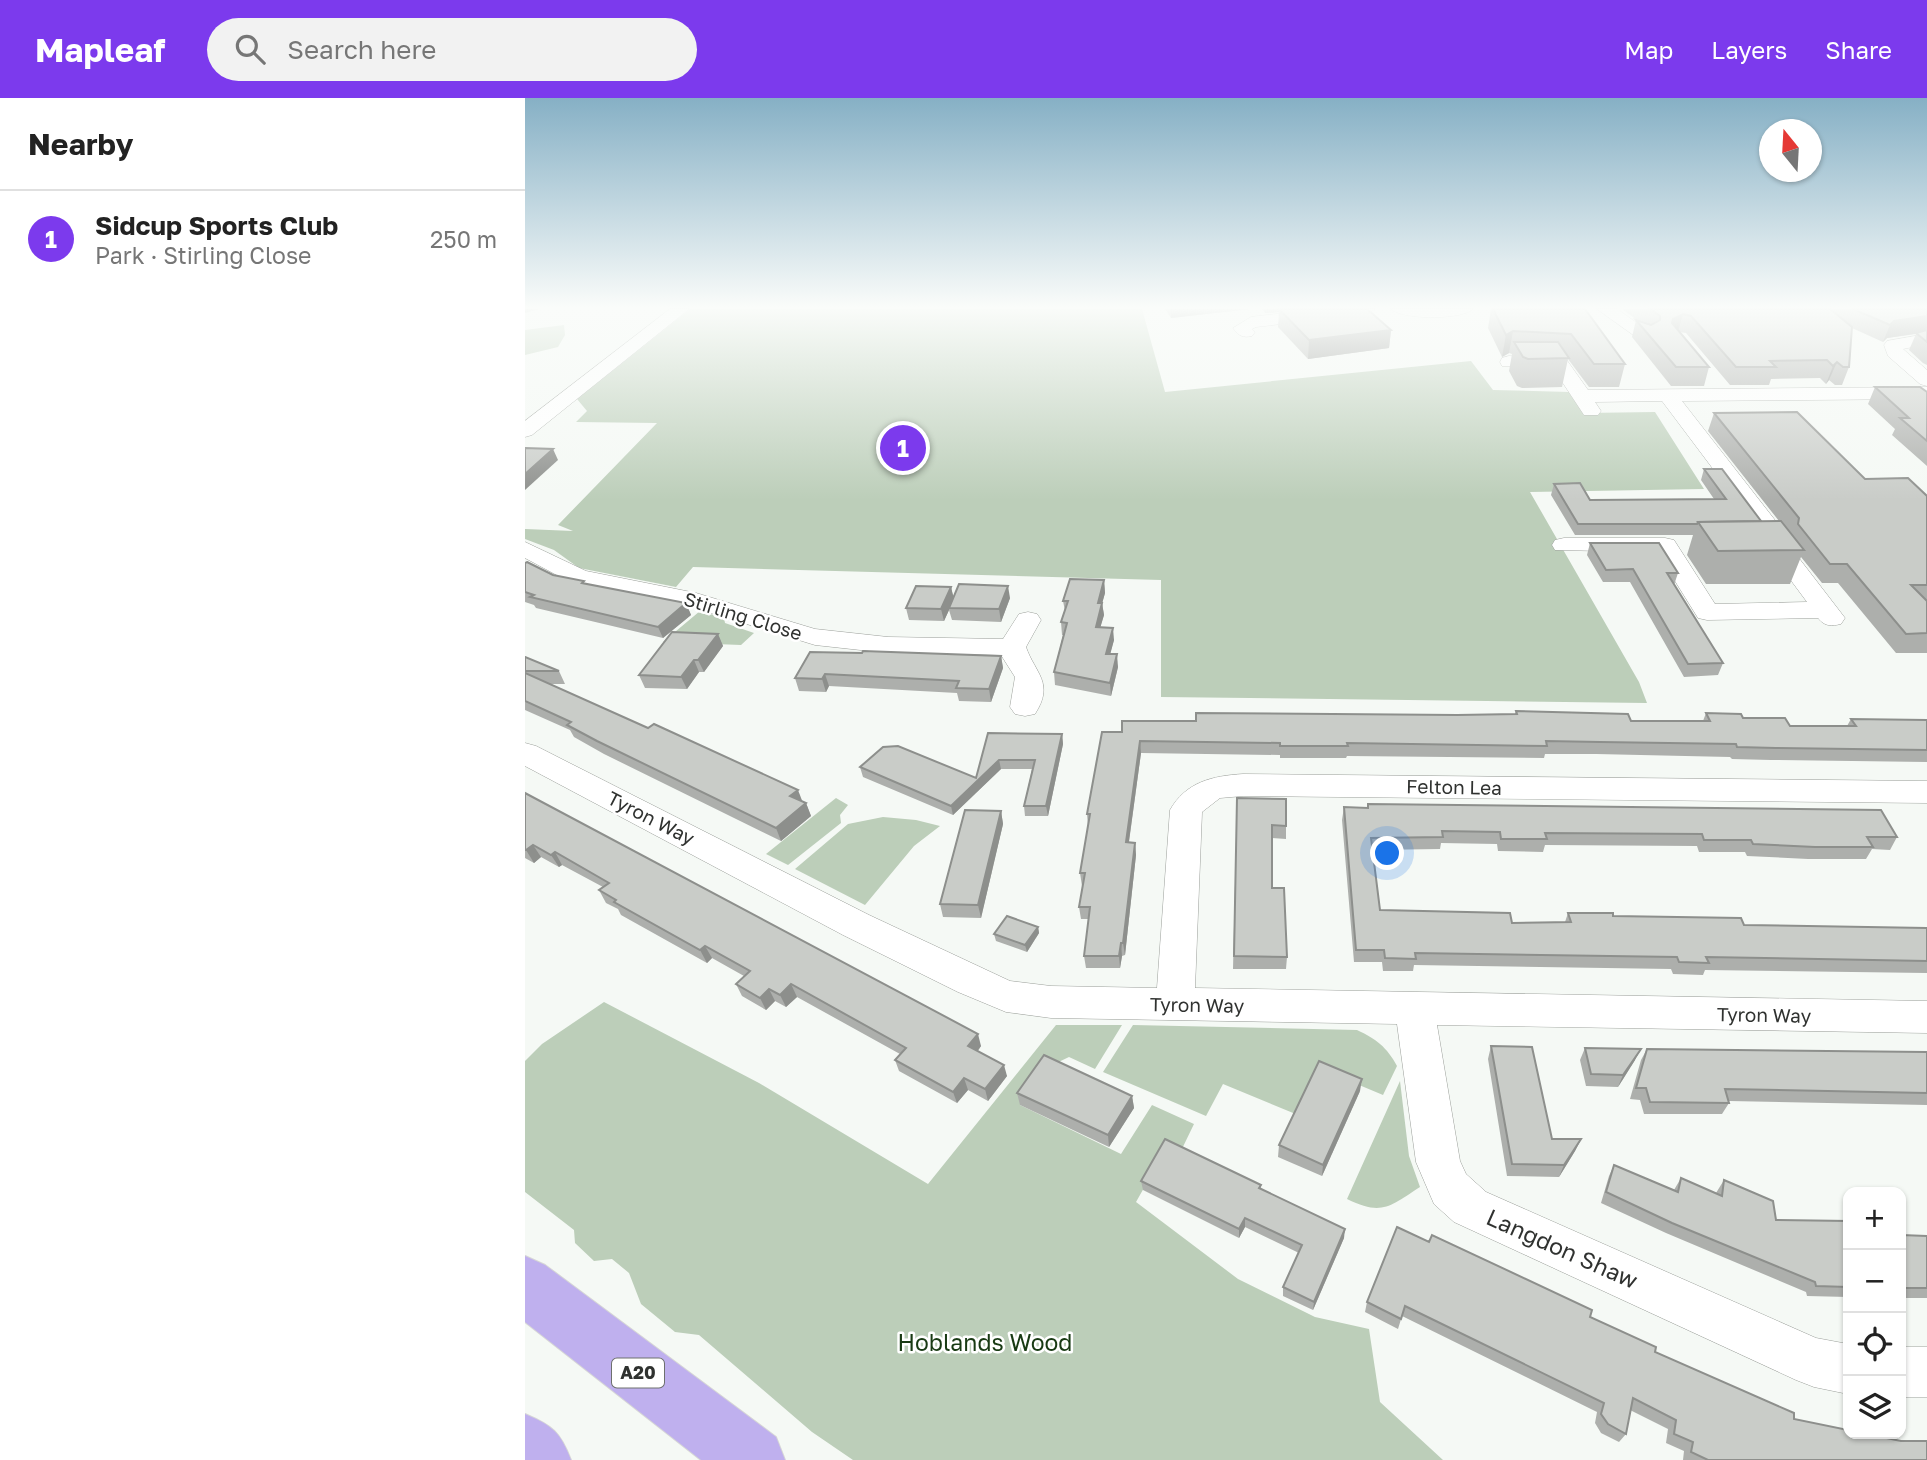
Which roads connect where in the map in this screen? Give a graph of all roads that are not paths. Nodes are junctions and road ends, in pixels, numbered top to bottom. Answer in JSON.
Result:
{"nodes":[{"id":1,"x":600,"y":373,"type":"edge"},
{"id":2,"x":1565,"y":373,"type":"edge"},
{"id":3,"x":1710,"y":376,"type":"edge"},
{"id":4,"x":1927,"y":393,"type":"edge"},
{"id":5,"x":1725,"y":395,"type":"junction"},
{"id":6,"x":1668,"y":396,"type":"junction"},
{"id":7,"x":525,"y":431,"type":"edge"},
{"id":8,"x":1693,"y":544,"type":"dead end"},
{"id":9,"x":1748,"y":544,"type":"edge"},
{"id":10,"x":1776,"y":544,"type":"junction"},
{"id":11,"x":1564,"y":545,"type":"dead end"},
{"id":12,"x":1665,"y":545,"type":"junction"},
{"id":13,"x":525,"y":549,"type":"edge"},
{"id":14,"x":1028,"y":620,"type":"dead end"},
{"id":15,"x":1012,"y":647,"type":"junction"},
{"id":16,"x":1025,"y":707,"type":"dead end"},
{"id":17,"x":525,"y":753,"type":"edge"},
{"id":18,"x":1927,"y":792,"type":"edge"},
{"id":19,"x":1175,"y":1005,"type":"junction"},
{"id":20,"x":1415,"y":1010,"type":"junction"},
{"id":21,"x":1927,"y":1017,"type":"edge"},
{"id":22,"x":525,"y":1285,"type":"edge"},
{"id":23,"x":1843,"y":1368,"type":"edge"},
{"id":24,"x":1906,"y":1372,"type":"edge"},
{"id":25,"x":1927,"y":1372,"type":"edge"},
{"id":26,"x":525,"y":1446,"type":"edge"},
{"id":27,"x":539,"y":1460,"type":"edge"},
{"id":28,"x":753,"y":1460,"type":"edge"}],
"edges":[{"from":1,"to":7,"type":"street"},
{"from":2,"to":6,"type":"street"},
{"from":3,"to":5,"type":"street"},
{"from":4,"to":5,"type":"street"},
{"from":5,"to":6,"type":"street"},
{"from":6,"to":10,"type":"street"},
{"from":8,"to":12,"type":"street"},
{"from":9,"to":10,"type":"street"},
{"from":10,"to":12,"type":"street"},
{"from":11,"to":12,"type":"street"},
{"from":13,"to":15,"type":"street","name":"Stirling Close"},
{"from":14,"to":15,"type":"street"},
{"from":15,"to":16,"type":"street"},
{"from":17,"to":19,"type":"street","name":"Tyron Way"},
{"from":18,"to":19,"type":"street","name":"Felton Lea"},
{"from":19,"to":20,"type":"street","name":"Tyron Way"},
{"from":20,"to":21,"type":"street","name":"Tyron Way"},
{"from":20,"to":23,"type":"street","name":"Langdon Shaw"},
{"from":22,"to":28,"type":"highway","number":"A20"},
{"from":24,"to":25,"type":"street"},
{"from":26,"to":27,"type":"highway"}]}
